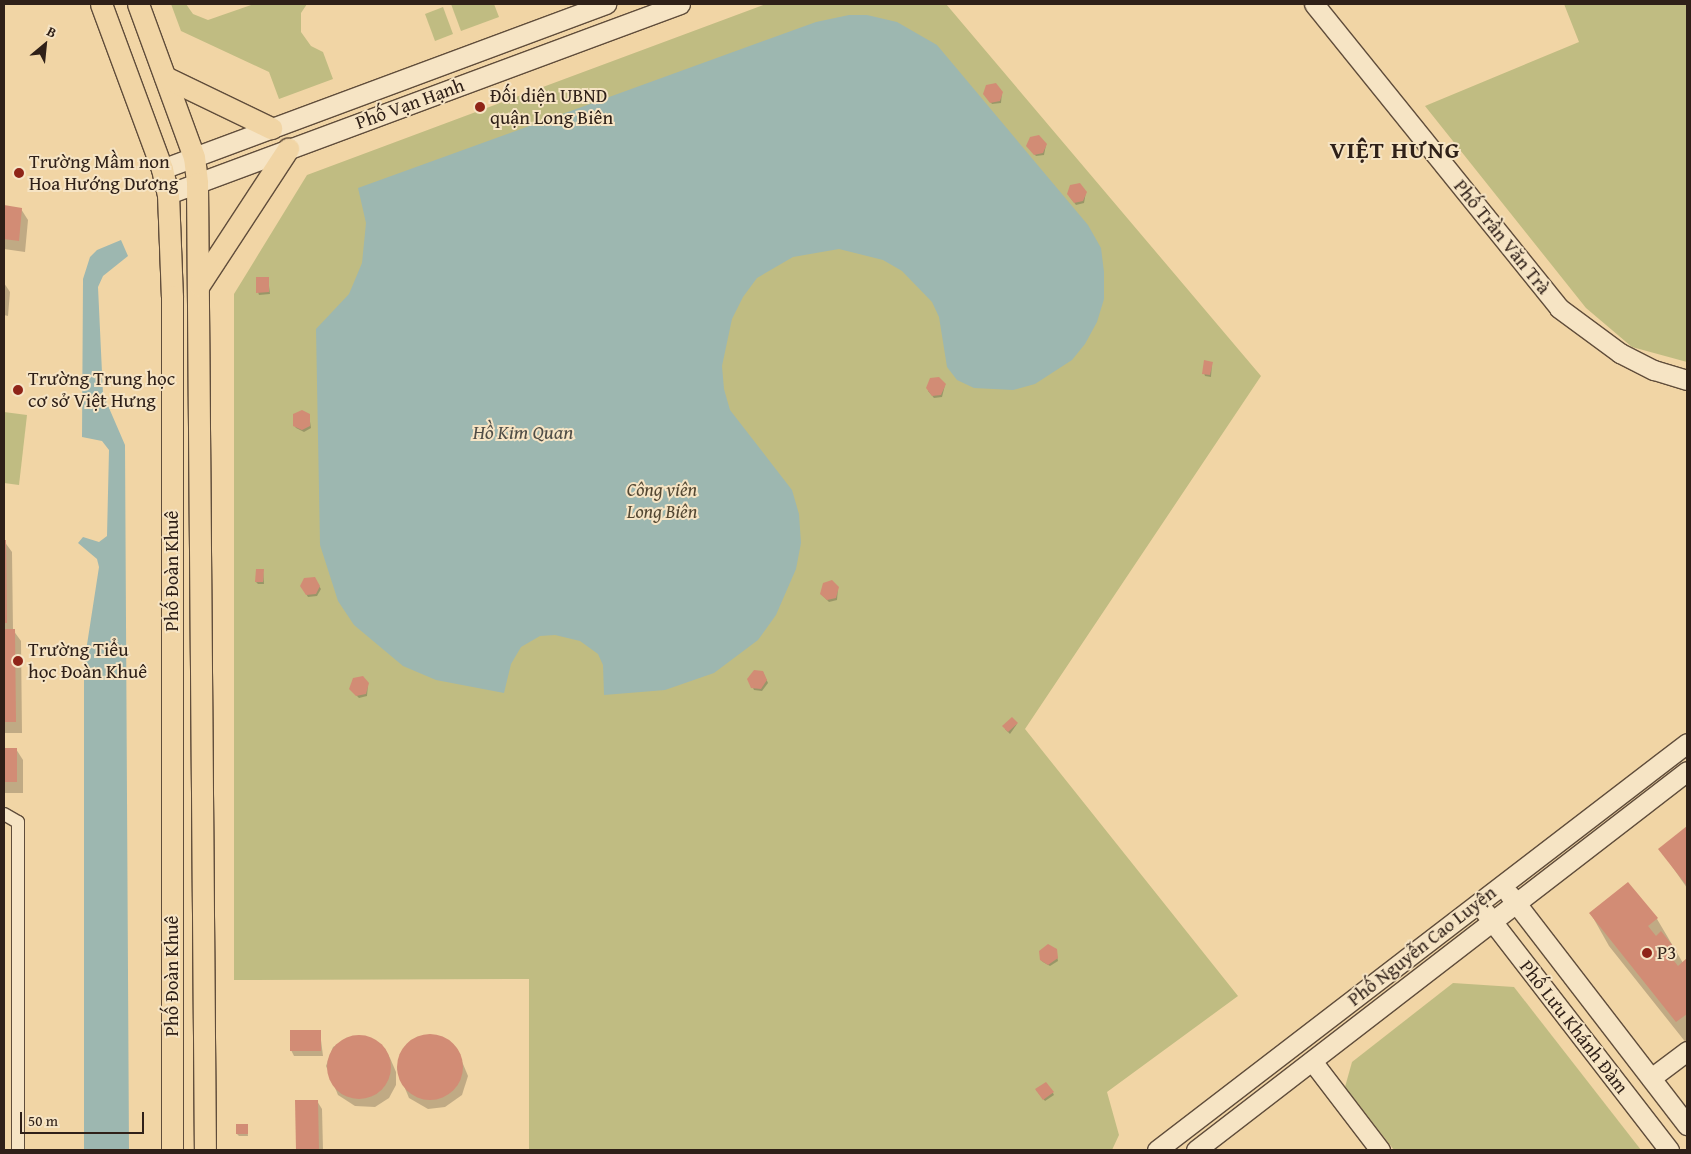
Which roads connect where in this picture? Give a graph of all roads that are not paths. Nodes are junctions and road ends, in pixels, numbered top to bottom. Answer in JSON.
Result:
{"nodes":[{"id":1,"x":100,"y":4,"type":"edge"},
{"id":2,"x":138,"y":4,"type":"edge"},
{"id":3,"x":606,"y":4,"type":"edge"},
{"id":4,"x":680,"y":4,"type":"edge"},
{"id":5,"x":1314,"y":4,"type":"edge"},
{"id":6,"x":165,"y":77,"type":"junction"},
{"id":7,"x":271,"y":128,"type":"junction"},
{"id":8,"x":288,"y":149,"type":"junction"},
{"id":9,"x":194,"y":157,"type":"junction"},
{"id":10,"x":162,"y":169,"type":"junction"},
{"id":11,"x":197,"y":183,"type":"junction"},
{"id":12,"x":168,"y":194,"type":"junction"},
{"id":13,"x":199,"y":285,"type":"junction"},
{"id":14,"x":1687,"y":380,"type":"edge"},
{"id":15,"x":1687,"y":743,"type":"edge"},
{"id":16,"x":1687,"y":771,"type":"edge"},
{"id":17,"x":4,"y":814,"type":"edge"},
{"id":18,"x":1502,"y":885,"type":"junction"},
{"id":19,"x":1478,"y":903,"type":"junction"},
{"id":20,"x":1516,"y":903,"type":"junction"},
{"id":21,"x":1492,"y":922,"type":"junction"},
{"id":22,"x":1687,"y":1051,"type":"edge"},
{"id":23,"x":1312,"y":1061,"type":"junction"},
{"id":24,"x":1651,"y":1078,"type":"junction"},
{"id":25,"x":1687,"y":1125,"type":"edge"},
{"id":26,"x":18,"y":1150,"type":"edge"},
{"id":27,"x":172,"y":1150,"type":"edge"},
{"id":28,"x":205,"y":1150,"type":"edge"},
{"id":29,"x":1157,"y":1150,"type":"edge"},
{"id":30,"x":1196,"y":1150,"type":"edge"},
{"id":31,"x":1380,"y":1150,"type":"edge"},
{"id":32,"x":1669,"y":1150,"type":"edge"}],
"edges":[{"from":1,"to":10,"type":"main road","name":"Phố Đoàn Khuê"},
{"from":2,"to":6,"type":"main road","name":"Phố Đoàn Khuê"},
{"from":3,"to":7,"type":"street","name":"Phố Vạn Hạnh"},
{"from":4,"to":8,"type":"street","name":"Phố Vạn Hạnh"},
{"from":5,"to":14,"type":"street","name":"Phố Trần Văn Trà"},
{"from":6,"to":7,"type":"main road"},
{"from":6,"to":9,"type":"main road","name":"Phố Đoàn Khuê"},
{"from":7,"to":9,"type":"street","name":"Phố Vạn Hạnh"},
{"from":8,"to":11,"type":"street","name":"Phố Vạn Hạnh"},
{"from":8,"to":13,"type":"main road"},
{"from":9,"to":10,"type":"street","name":"Phố Vạn Hạnh"},
{"from":9,"to":11,"type":"main road","name":"Phố Đoàn Khuê"},
{"from":10,"to":12,"type":"main road","name":"Phố Đoàn Khuê"},
{"from":11,"to":12,"type":"street","name":"Phố Vạn Hạnh"},
{"from":11,"to":13,"type":"main road","name":"Phố Đoàn Khuê"},
{"from":12,"to":27,"type":"main road","name":"Phố Đoàn Khuê"},
{"from":13,"to":28,"type":"main road","name":"Phố Đoàn Khuê"},
{"from":15,"to":18,"type":"street","name":"Phố Nguyễn Cao Luyện"},
{"from":16,"to":20,"type":"street","name":"Phố Nguyễn Cao Luyện"},
{"from":17,"to":26,"type":"street"},
{"from":18,"to":19,"type":"street","name":"Phố Nguyễn Cao Luyện"},
{"from":18,"to":20,"type":"street","name":"Phố Lưu Khánh Đàm"},
{"from":19,"to":21,"type":"street","name":"Phố Lưu Khánh Đàm"},
{"from":19,"to":29,"type":"street","name":"Phố Nguyễn Cao Luyện"},
{"from":20,"to":21,"type":"street","name":"Phố Nguyễn Cao Luyện"},
{"from":20,"to":24,"type":"street","name":"Phố Lưu Khánh Đàm"},
{"from":21,"to":23,"type":"street","name":"Phố Nguyễn Cao Luyện"},
{"from":21,"to":32,"type":"street","name":"Phố Lưu Khánh Đàm"},
{"from":22,"to":24,"type":"street"},
{"from":23,"to":30,"type":"street","name":"Phố Nguyễn Cao Luyện"},
{"from":23,"to":31,"type":"street"},
{"from":24,"to":25,"type":"street","name":"Phố Lưu Khánh Đàm"}]}
